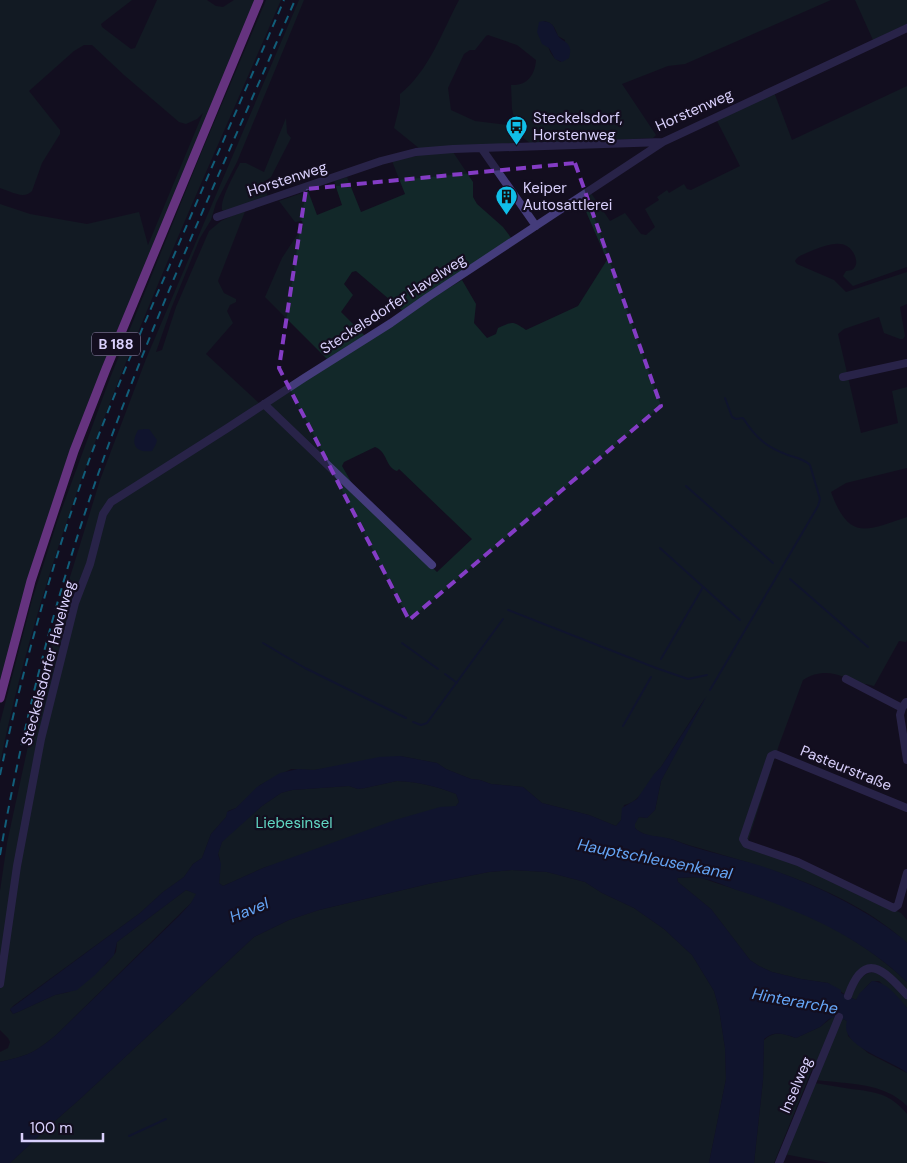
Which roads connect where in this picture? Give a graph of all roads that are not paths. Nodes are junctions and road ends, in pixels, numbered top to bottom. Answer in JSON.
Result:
{"nodes":[{"id":1,"x":259,"y":0,"type":"edge"},
{"id":2,"x":907,"y":28,"type":"edge"},
{"id":3,"x":663,"y":142,"type":"junction"},
{"id":4,"x":482,"y":149,"type":"junction"},
{"id":5,"x":217,"y":217,"type":"dead end"},
{"id":6,"x":536,"y":226,"type":"junction"},
{"id":7,"x":907,"y":363,"type":"edge"},
{"id":8,"x":843,"y":377,"type":"dead end"},
{"id":9,"x":264,"y":404,"type":"junction"},
{"id":10,"x":432,"y":565,"type":"dead end"},
{"id":11,"x":846,"y":679,"type":"dead end"},
{"id":12,"x":0,"y":698,"type":"edge"},
{"id":13,"x":905,"y":703,"type":"edge"},
{"id":14,"x":907,"y":760,"type":"edge"},
{"id":15,"x":907,"y":808,"type":"edge"},
{"id":16,"x":907,"y":873,"type":"edge"},
{"id":17,"x":0,"y":984,"type":"edge"},
{"id":18,"x":907,"y":995,"type":"edge"},
{"id":19,"x":848,"y":996,"type":"dead end"},
{"id":20,"x":839,"y":1017,"type":"dead end"},
{"id":21,"x":778,"y":1163,"type":"edge"}],
"edges":[{"from":1,"to":12,"type":"main road","number":"B 188"},
{"from":2,"to":3,"type":"street","name":"Horstenweg"},
{"from":3,"to":4,"type":"street","name":"Horstenweg"},
{"from":3,"to":6,"type":"street","name":"Steckelsdorfer Havelweg"},
{"from":4,"to":5,"type":"street","name":"Horstenweg"},
{"from":4,"to":6,"type":"street"},
{"from":6,"to":9,"type":"street","name":"Steckelsdorfer Havelweg"},
{"from":7,"to":8,"type":"street"},
{"from":9,"to":10,"type":"street"},
{"from":9,"to":17,"type":"street","name":"Steckelsdorfer Havelweg"},
{"from":11,"to":13,"type":"street"},
{"from":13,"to":14,"type":"street"},
{"from":15,"to":16,"type":"street","name":"Pasteurstraße"},
{"from":18,"to":19,"type":"street"},
{"from":20,"to":21,"type":"street","name":"Inselweg"}]}
